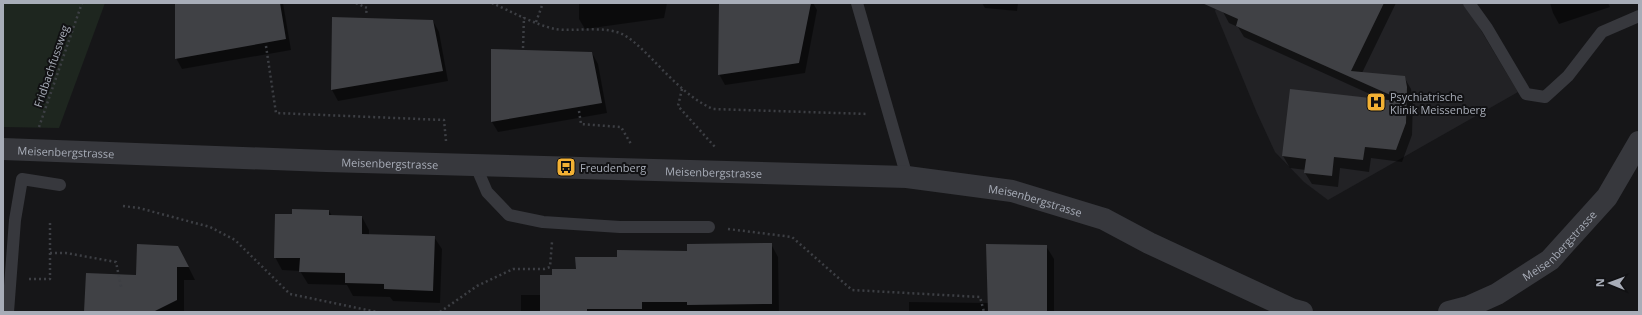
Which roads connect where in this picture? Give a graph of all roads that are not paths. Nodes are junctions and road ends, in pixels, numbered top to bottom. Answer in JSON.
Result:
{"nodes":[{"id":1,"x":857,"y":3,"type":"edge"},
{"id":2,"x":1469,"y":3,"type":"edge"},
{"id":3,"x":1639,"y":16,"type":"edge"},
{"id":4,"x":1639,"y":142,"type":"edge"},
{"id":5,"x":3,"y":149,"type":"edge"},
{"id":6,"x":475,"y":164,"type":"junction"},
{"id":7,"x":907,"y":177,"type":"junction"},
{"id":8,"x":60,"y":185,"type":"dead end"},
{"id":9,"x":710,"y":227,"type":"road end"},
{"id":10,"x":8,"y":312,"type":"edge"},
{"id":11,"x":1302,"y":312,"type":"edge"},
{"id":12,"x":1449,"y":312,"type":"edge"}],
"edges":[{"from":1,"to":7,"type":"lane"},
{"from":2,"to":3,"type":"lane"},
{"from":4,"to":12,"type":"street","name":"Meisenbergstrasse"},
{"from":5,"to":6,"type":"street","name":"Meisenbergstrasse"},
{"from":6,"to":7,"type":"street","name":"Meisenbergstrasse"},
{"from":6,"to":9,"type":"lane"},
{"from":7,"to":11,"type":"street","name":"Meisenbergstrasse"},
{"from":8,"to":10,"type":"lane"}]}
